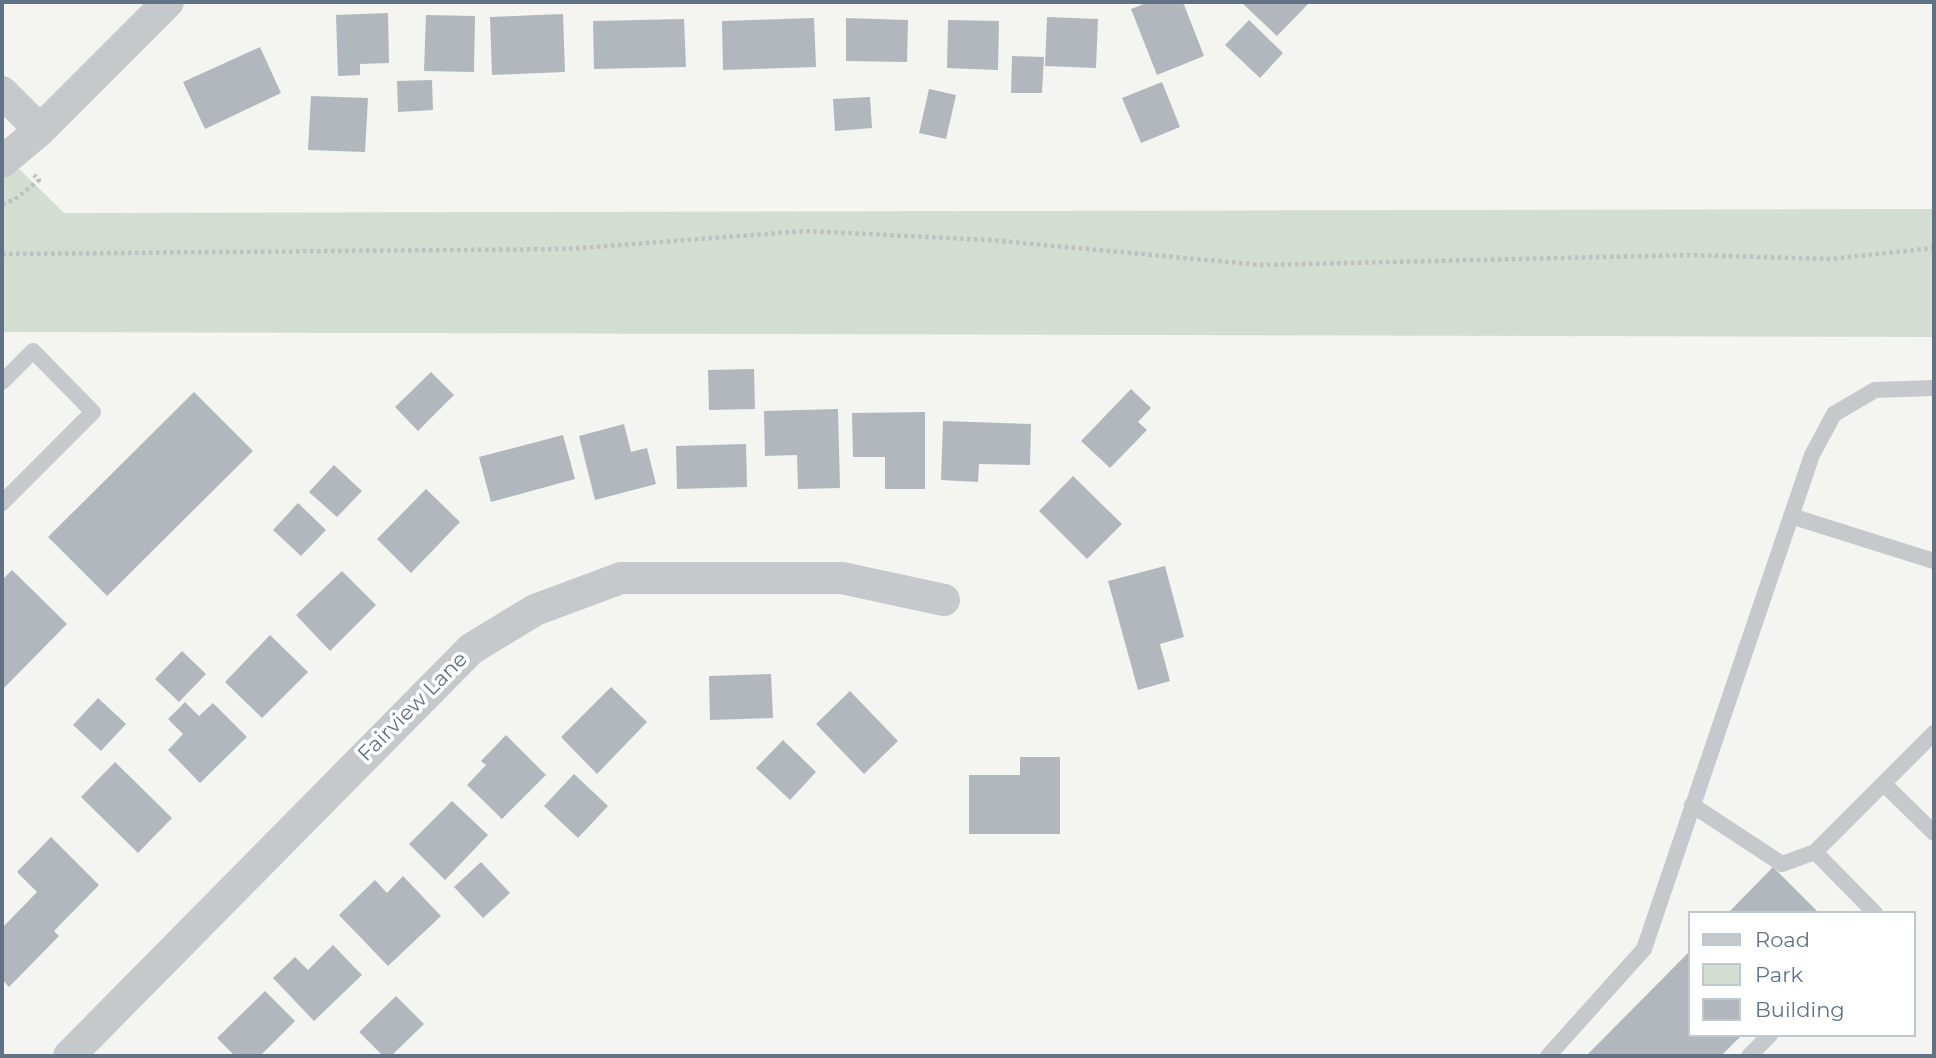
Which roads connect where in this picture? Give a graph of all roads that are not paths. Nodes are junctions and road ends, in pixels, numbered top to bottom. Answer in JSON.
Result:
{"nodes":[{"id":1,"x":168,"y":2,"type":"edge"},
{"id":2,"x":2,"y":92,"type":"edge"},
{"id":3,"x":40,"y":130,"type":"junction"},
{"id":4,"x":2,"y":162,"type":"edge"},
{"id":5,"x":2,"y":382,"type":"edge"},
{"id":6,"x":1934,"y":388,"type":"edge"},
{"id":7,"x":2,"y":503,"type":"edge"},
{"id":8,"x":1791,"y":516,"type":"junction"},
{"id":9,"x":1934,"y":561,"type":"edge"},
{"id":10,"x":944,"y":600,"type":"dead end"},
{"id":11,"x":1934,"y":733,"type":"edge"},
{"id":12,"x":1884,"y":784,"type":"junction"},
{"id":13,"x":1692,"y":806,"type":"junction"},
{"id":14,"x":1934,"y":833,"type":"edge"},
{"id":15,"x":1815,"y":852,"type":"junction"},
{"id":16,"x":1873,"y":911,"type":"edge"},
{"id":17,"x":1768,"y":1037,"type":"edge"},
{"id":18,"x":69,"y":1056,"type":"edge"},
{"id":19,"x":1548,"y":1056,"type":"edge"},
{"id":20,"x":1749,"y":1056,"type":"edge"}],
"edges":[{"from":1,"to":3,"type":"street"},
{"from":2,"to":3,"type":"street"},
{"from":3,"to":4,"type":"street"},
{"from":5,"to":7,"type":"lane"},
{"from":6,"to":8,"type":"lane"},
{"from":8,"to":9,"type":"lane"},
{"from":8,"to":13,"type":"lane"},
{"from":10,"to":18,"type":"street","name":"Fairview Lane"},
{"from":11,"to":12,"type":"lane"},
{"from":12,"to":14,"type":"lane"},
{"from":12,"to":15,"type":"lane"},
{"from":13,"to":15,"type":"lane"},
{"from":13,"to":19,"type":"lane"},
{"from":15,"to":16,"type":"lane"},
{"from":17,"to":20,"type":"lane"}]}
